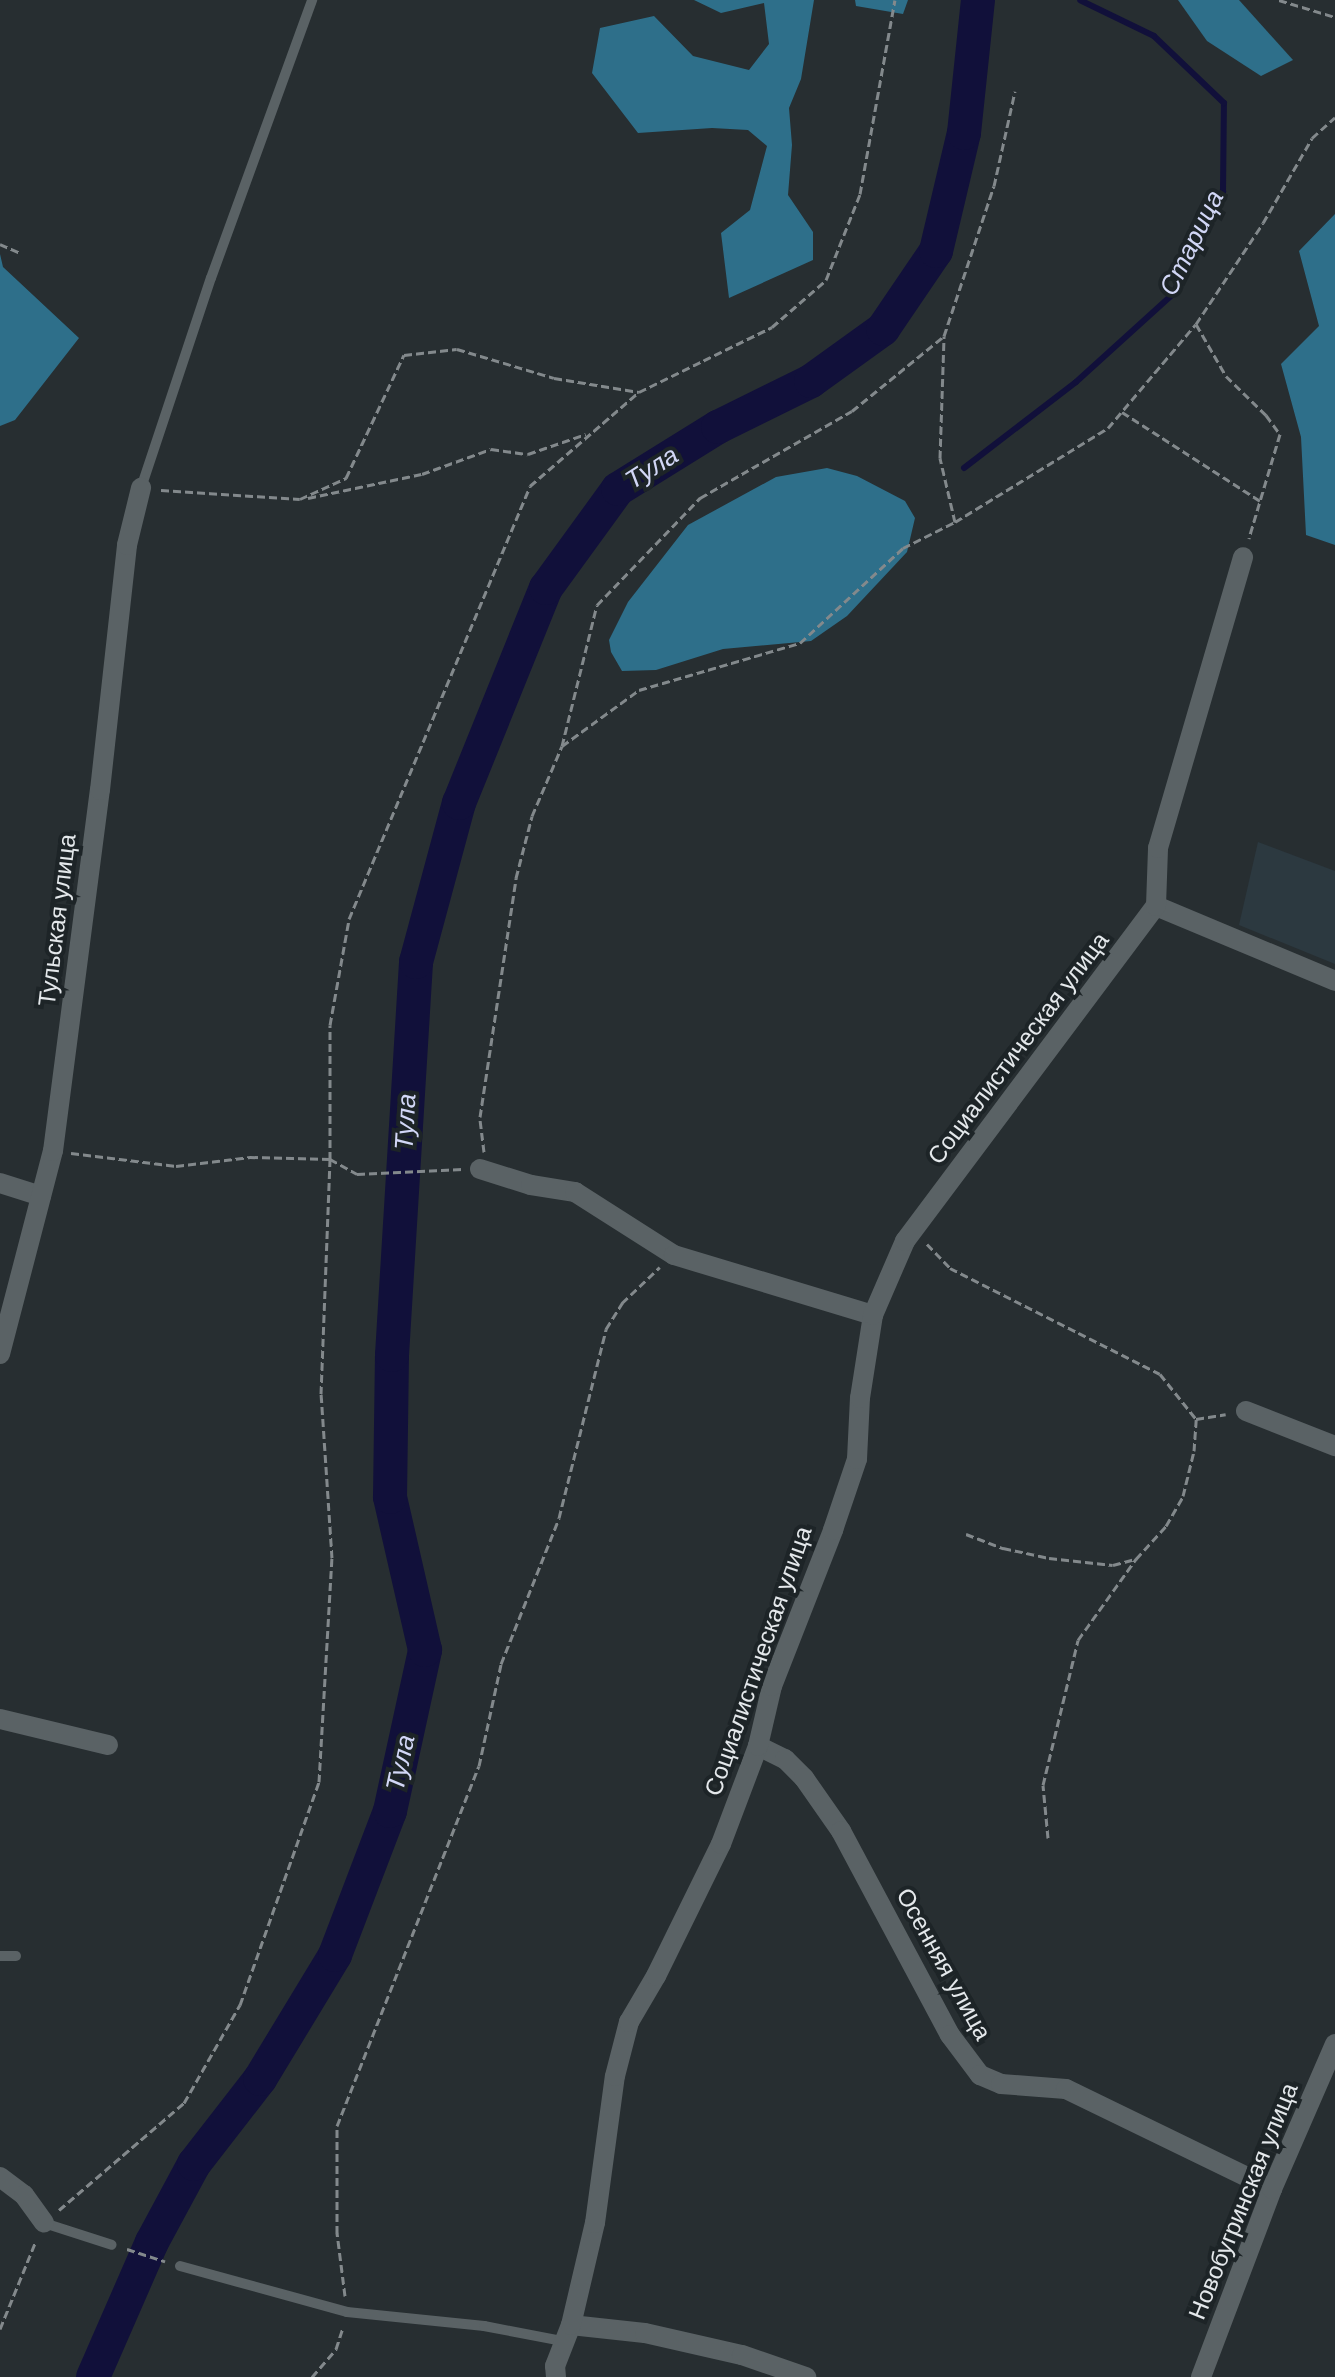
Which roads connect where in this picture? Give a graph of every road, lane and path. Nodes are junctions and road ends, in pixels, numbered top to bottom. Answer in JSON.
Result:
{"nodes":[{"id":1,"x":312,"y":0,"type":"edge"},
{"id":2,"x":895,"y":0,"type":"edge"},
{"id":3,"x":1279,"y":0,"type":"edge"},
{"id":4,"x":1335,"y":17,"type":"edge"},
{"id":5,"x":1015,"y":91,"type":"dead end"},
{"id":6,"x":1335,"y":117,"type":"edge"},
{"id":7,"x":0,"y":244,"type":"edge"},
{"id":8,"x":20,"y":253,"type":"dead end"},
{"id":9,"x":1196,"y":324,"type":"junction"},
{"id":10,"x":944,"y":336,"type":"junction"},
{"id":11,"x":639,"y":392,"type":"junction"},
{"id":12,"x":1122,"y":412,"type":"junction"},
{"id":13,"x":588,"y":433,"type":"junction"},
{"id":14,"x":141,"y":488,"type":"junction"},
{"id":15,"x":300,"y":499,"type":"junction"},
{"id":16,"x":1260,"y":501,"type":"junction"},
{"id":17,"x":955,"y":522,"type":"junction"},
{"id":18,"x":1243,"y":557,"type":"joint"},
{"id":19,"x":562,"y":746,"type":"junction"},
{"id":20,"x":1156,"y":906,"type":"junction"},
{"id":21,"x":1335,"y":981,"type":"edge"},
{"id":22,"x":53,"y":1151,"type":"junction"},
{"id":23,"x":330,"y":1159,"type":"junction"},
{"id":24,"x":480,"y":1169,"type":"joint"},
{"id":25,"x":454,"y":1170,"type":"dead end"},
{"id":26,"x":0,"y":1183,"type":"edge"},
{"id":27,"x":41,"y":1196,"type":"junction"},
{"id":28,"x":913,"y":1229,"type":"junction"},
{"id":29,"x":674,"y":1255,"type":"junction"},
{"id":30,"x":873,"y":1315,"type":"junction"},
{"id":31,"x":0,"y":1354,"type":"edge"},
{"id":32,"x":1246,"y":1411,"type":"joint"},
{"id":33,"x":1196,"y":1419,"type":"junction"},
{"id":34,"x":1335,"y":1446,"type":"edge"},
{"id":35,"x":966,"y":1534,"type":"dead end"},
{"id":36,"x":1136,"y":1559,"type":"junction"},
{"id":37,"x":0,"y":1719,"type":"edge"},
{"id":38,"x":108,"y":1745,"type":"dead end"},
{"id":39,"x":758,"y":1746,"type":"junction"},
{"id":40,"x":1048,"y":1838,"type":"dead end"},
{"id":41,"x":0,"y":1956,"type":"edge"},
{"id":42,"x":16,"y":1956,"type":"dead end"},
{"id":43,"x":1335,"y":2044,"type":"edge"},
{"id":44,"x":0,"y":2177,"type":"edge"},
{"id":45,"x":1272,"y":2189,"type":"junction"},
{"id":46,"x":44,"y":2223,"type":"junction"},
{"id":47,"x":112,"y":2245,"type":"joint"},
{"id":48,"x":180,"y":2266,"type":"joint"},
{"id":49,"x":347,"y":2312,"type":"junction"},
{"id":50,"x":0,"y":2329,"type":"edge"},
{"id":51,"x":567,"y":2333,"type":"junction"},
{"id":52,"x":312,"y":2377,"type":"edge"},
{"id":53,"x":556,"y":2377,"type":"edge"},
{"id":54,"x":806,"y":2377,"type":"edge"},
{"id":55,"x":1201,"y":2377,"type":"edge"}],
"edges":[{"from":1,"to":14,"type":"lane"},
{"from":2,"to":11,"type":"path"},
{"from":3,"to":4,"type":"path"},
{"from":5,"to":10,"type":"path"},
{"from":6,"to":9,"type":"path"},
{"from":7,"to":8,"type":"path"},
{"from":9,"to":12,"type":"path"},
{"from":9,"to":16,"type":"path"},
{"from":10,"to":17,"type":"path"},
{"from":10,"to":19,"type":"path"},
{"from":11,"to":13,"type":"path"},
{"from":11,"to":15,"type":"path"},
{"from":12,"to":16,"type":"path"},
{"from":12,"to":17,"type":"path"},
{"from":13,"to":15,"type":"path"},
{"from":13,"to":23,"type":"path"},
{"from":14,"to":15,"type":"path"},
{"from":14,"to":22,"type":"street","name":"Тульская улица"},
{"from":16,"to":18,"type":"path"},
{"from":17,"to":19,"type":"path"},
{"from":18,"to":20,"type":"street"},
{"from":19,"to":24,"type":"path"},
{"from":20,"to":21,"type":"street"},
{"from":20,"to":28,"type":"street","name":"Социалистическая улица"},
{"from":22,"to":23,"type":"path"},
{"from":22,"to":27,"type":"street","name":"Тульская улица"},
{"from":23,"to":25,"type":"path"},
{"from":23,"to":46,"type":"path"},
{"from":24,"to":29,"type":"street"},
{"from":26,"to":27,"type":"street"},
{"from":27,"to":31,"type":"street","name":"Тульская улица"},
{"from":28,"to":30,"type":"street","name":"Социалистическая улица"},
{"from":28,"to":33,"type":"path"},
{"from":29,"to":30,"type":"street"},
{"from":29,"to":49,"type":"path"},
{"from":30,"to":39,"type":"street","name":"Социалистическая улица"},
{"from":32,"to":33,"type":"path"},
{"from":32,"to":34,"type":"street"},
{"from":33,"to":36,"type":"path"},
{"from":35,"to":36,"type":"path"},
{"from":36,"to":40,"type":"path"},
{"from":37,"to":38,"type":"street"},
{"from":39,"to":45,"type":"street","name":"Осенняя улица"},
{"from":39,"to":51,"type":"street","name":"Социалистическая улица"},
{"from":41,"to":42,"type":"lane"},
{"from":43,"to":45,"type":"street","name":"Новобугринская улица"},
{"from":44,"to":46,"type":"street"},
{"from":45,"to":55,"type":"street","name":"Новобугринская улица"},
{"from":46,"to":47,"type":"lane"},
{"from":46,"to":50,"type":"path"},
{"from":47,"to":48,"type":"path"},
{"from":48,"to":49,"type":"lane"},
{"from":49,"to":51,"type":"lane"},
{"from":49,"to":52,"type":"path"},
{"from":51,"to":53,"type":"street","name":"Социалистическая улица"},
{"from":51,"to":54,"type":"street"}]}
